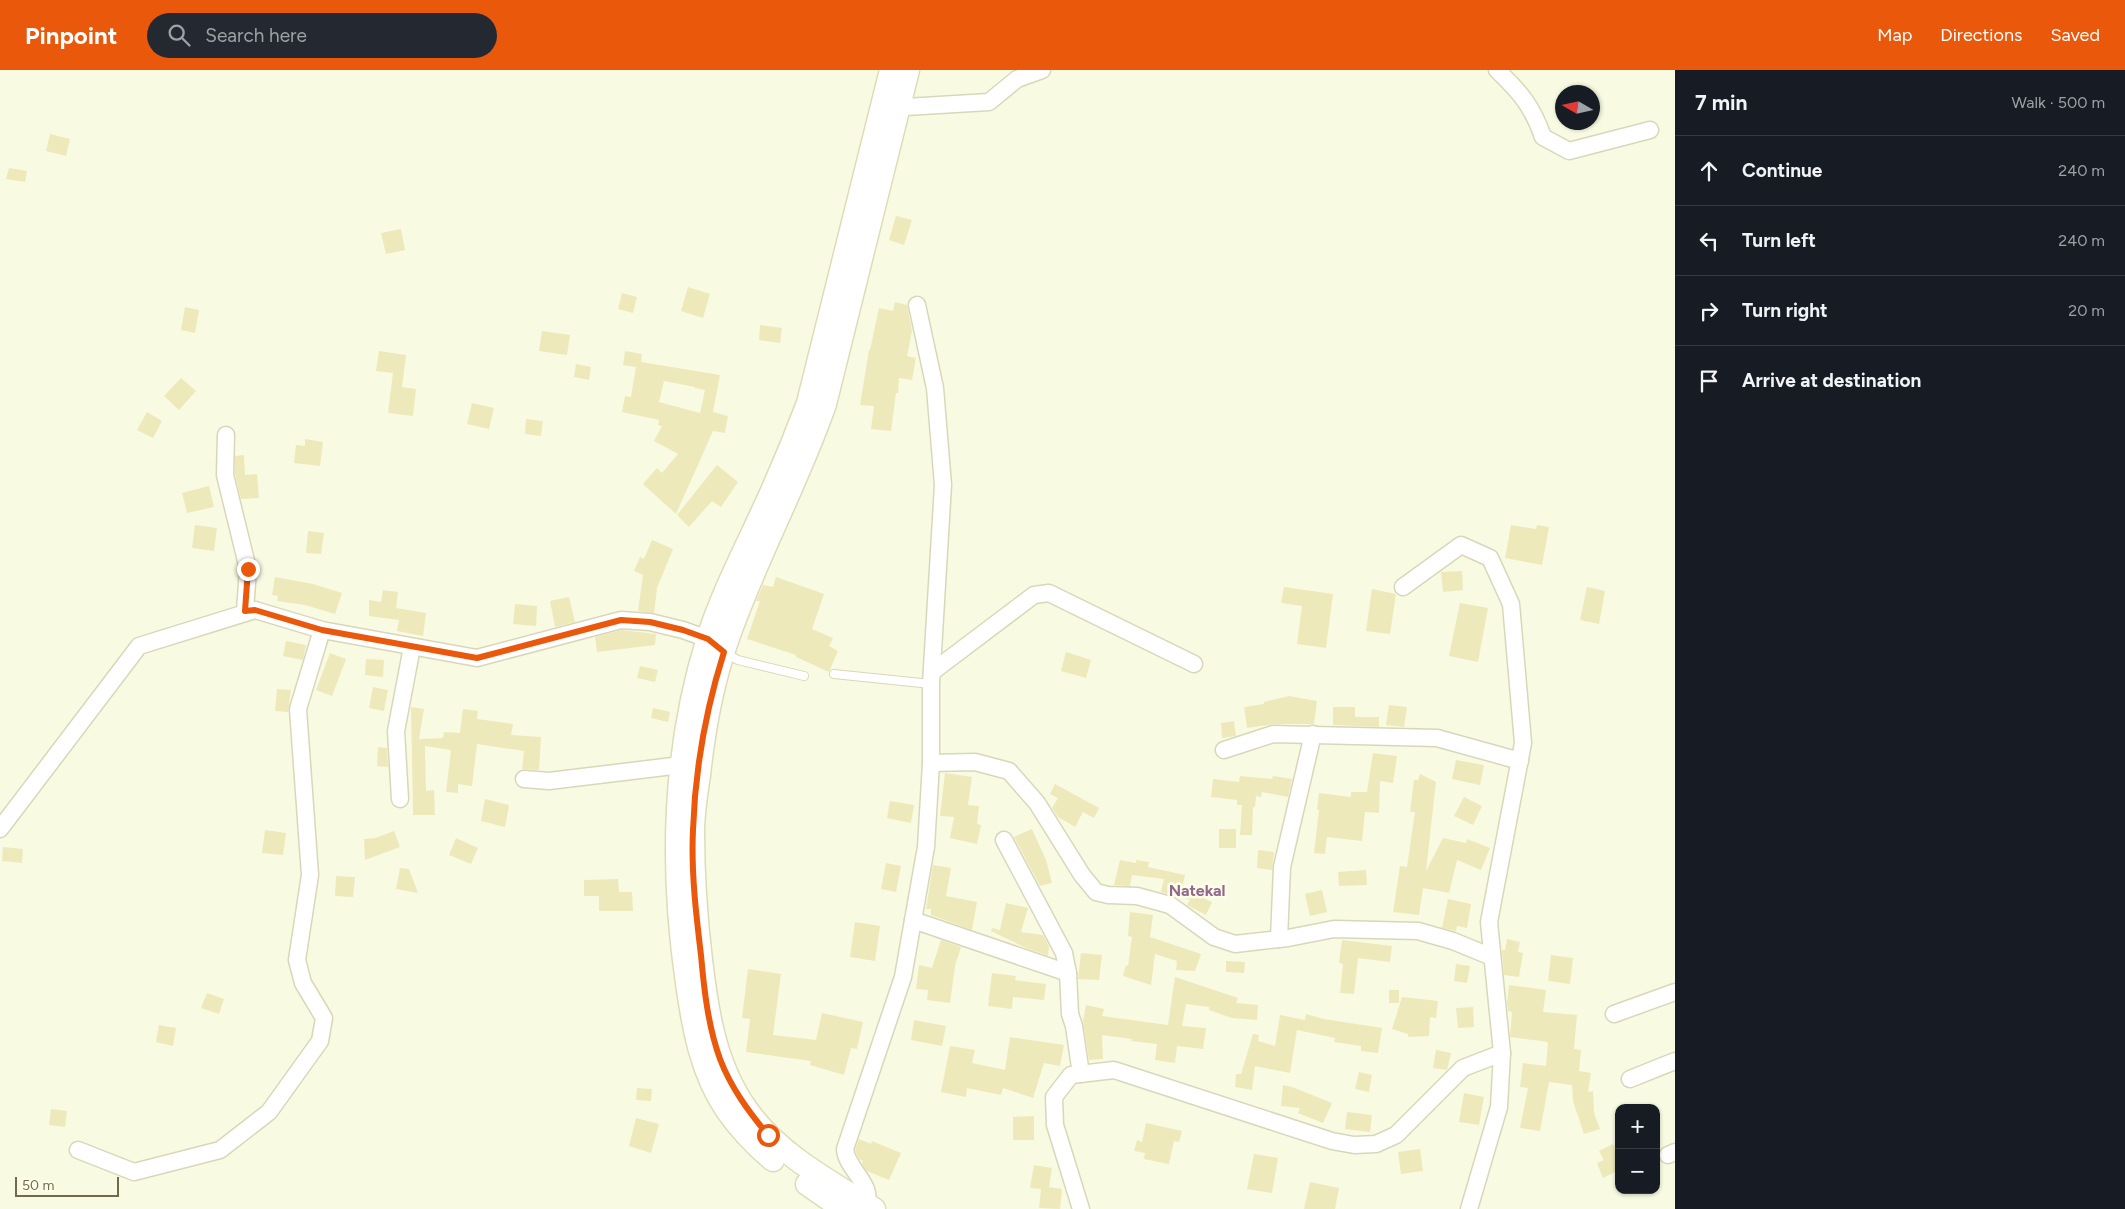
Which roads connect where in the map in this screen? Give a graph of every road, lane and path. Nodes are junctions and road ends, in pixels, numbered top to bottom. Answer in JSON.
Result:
{"nodes":[{"id":1,"x":891,"y":70,"type":"edge"},
{"id":2,"x":908,"y":70,"type":"edge"},
{"id":3,"x":1042,"y":70,"type":"edge"},
{"id":4,"x":1497,"y":70,"type":"edge"},
{"id":5,"x":1017,"y":74,"type":"edge"},
{"id":6,"x":890,"y":108,"type":"junction"},
{"id":7,"x":1650,"y":130,"type":"dead end"},
{"id":8,"x":918,"y":305,"type":"dead end"},
{"id":9,"x":226,"y":435,"type":"dead end"},
{"id":10,"x":1403,"y":587,"type":"dead end"},
{"id":11,"x":255,"y":610,"type":"junction"},
{"id":12,"x":322,"y":630,"type":"junction"},
{"id":13,"x":716,"y":645,"type":"junction"},
{"id":14,"x":412,"y":647,"type":"junction"},
{"id":15,"x":1194,"y":664,"type":"dead end"},
{"id":16,"x":834,"y":674,"type":"dead end"},
{"id":17,"x":804,"y":676,"type":"dead end"},
{"id":18,"x":931,"y":678,"type":"junction"},
{"id":19,"x":1313,"y":734,"type":"junction"},
{"id":20,"x":1224,"y":750,"type":"dead end"},
{"id":21,"x":1520,"y":762,"type":"junction"},
{"id":22,"x":931,"y":763,"type":"junction"},
{"id":23,"x":681,"y":765,"type":"junction"},
{"id":24,"x":524,"y":779,"type":"dead end"},
{"id":25,"x":400,"y":799,"type":"dead end"},
{"id":26,"x":0,"y":829,"type":"edge"},
{"id":27,"x":1004,"y":840,"type":"dead end"},
{"id":28,"x":913,"y":920,"type":"junction"},
{"id":29,"x":1279,"y":939,"type":"junction"},
{"id":30,"x":1492,"y":957,"type":"junction"},
{"id":31,"x":1068,"y":974,"type":"junction"},
{"id":32,"x":1675,"y":992,"type":"edge"},
{"id":33,"x":1614,"y":1014,"type":"dead end"},
{"id":34,"x":1502,"y":1053,"type":"junction"},
{"id":35,"x":1675,"y":1061,"type":"edge"},
{"id":36,"x":1081,"y":1074,"type":"junction"},
{"id":37,"x":1630,"y":1079,"type":"dead end"},
{"id":38,"x":78,"y":1150,"type":"dead end"},
{"id":39,"x":869,"y":1208,"type":"edge"},
{"id":40,"x":843,"y":1209,"type":"edge"},
{"id":41,"x":1080,"y":1209,"type":"edge"},
{"id":42,"x":1469,"y":1209,"type":"edge"}],
"edges":[{"from":1,"to":6,"type":"main road"},
{"from":2,"to":6,"type":"main road"},
{"from":3,"to":5,"type":"street"},
{"from":4,"to":7,"type":"street"},
{"from":5,"to":6,"type":"street"},
{"from":6,"to":13,"type":"main road"},
{"from":8,"to":18,"type":"street"},
{"from":9,"to":11,"type":"street"},
{"from":10,"to":21,"type":"street"},
{"from":11,"to":12,"type":"street"},
{"from":11,"to":26,"type":"street"},
{"from":12,"to":14,"type":"street"},
{"from":12,"to":38,"type":"street"},
{"from":13,"to":14,"type":"street"},
{"from":13,"to":17,"type":"lane"},
{"from":13,"to":23,"type":"main road"},
{"from":13,"to":39,"type":"main road"},
{"from":14,"to":25,"type":"street"},
{"from":15,"to":18,"type":"street"},
{"from":16,"to":18,"type":"lane"},
{"from":18,"to":22,"type":"street"},
{"from":19,"to":20,"type":"street"},
{"from":19,"to":21,"type":"street"},
{"from":19,"to":29,"type":"street"},
{"from":21,"to":30,"type":"street"},
{"from":22,"to":28,"type":"street"},
{"from":22,"to":29,"type":"street"},
{"from":23,"to":24,"type":"street"},
{"from":23,"to":40,"type":"main road"},
{"from":27,"to":31,"type":"street"},
{"from":28,"to":31,"type":"street"},
{"from":28,"to":39,"type":"street"},
{"from":29,"to":30,"type":"street"},
{"from":30,"to":34,"type":"street"},
{"from":31,"to":36,"type":"street"},
{"from":32,"to":33,"type":"street"},
{"from":34,"to":36,"type":"street"},
{"from":34,"to":42,"type":"street"},
{"from":35,"to":37,"type":"street"},
{"from":36,"to":41,"type":"street"}]}
